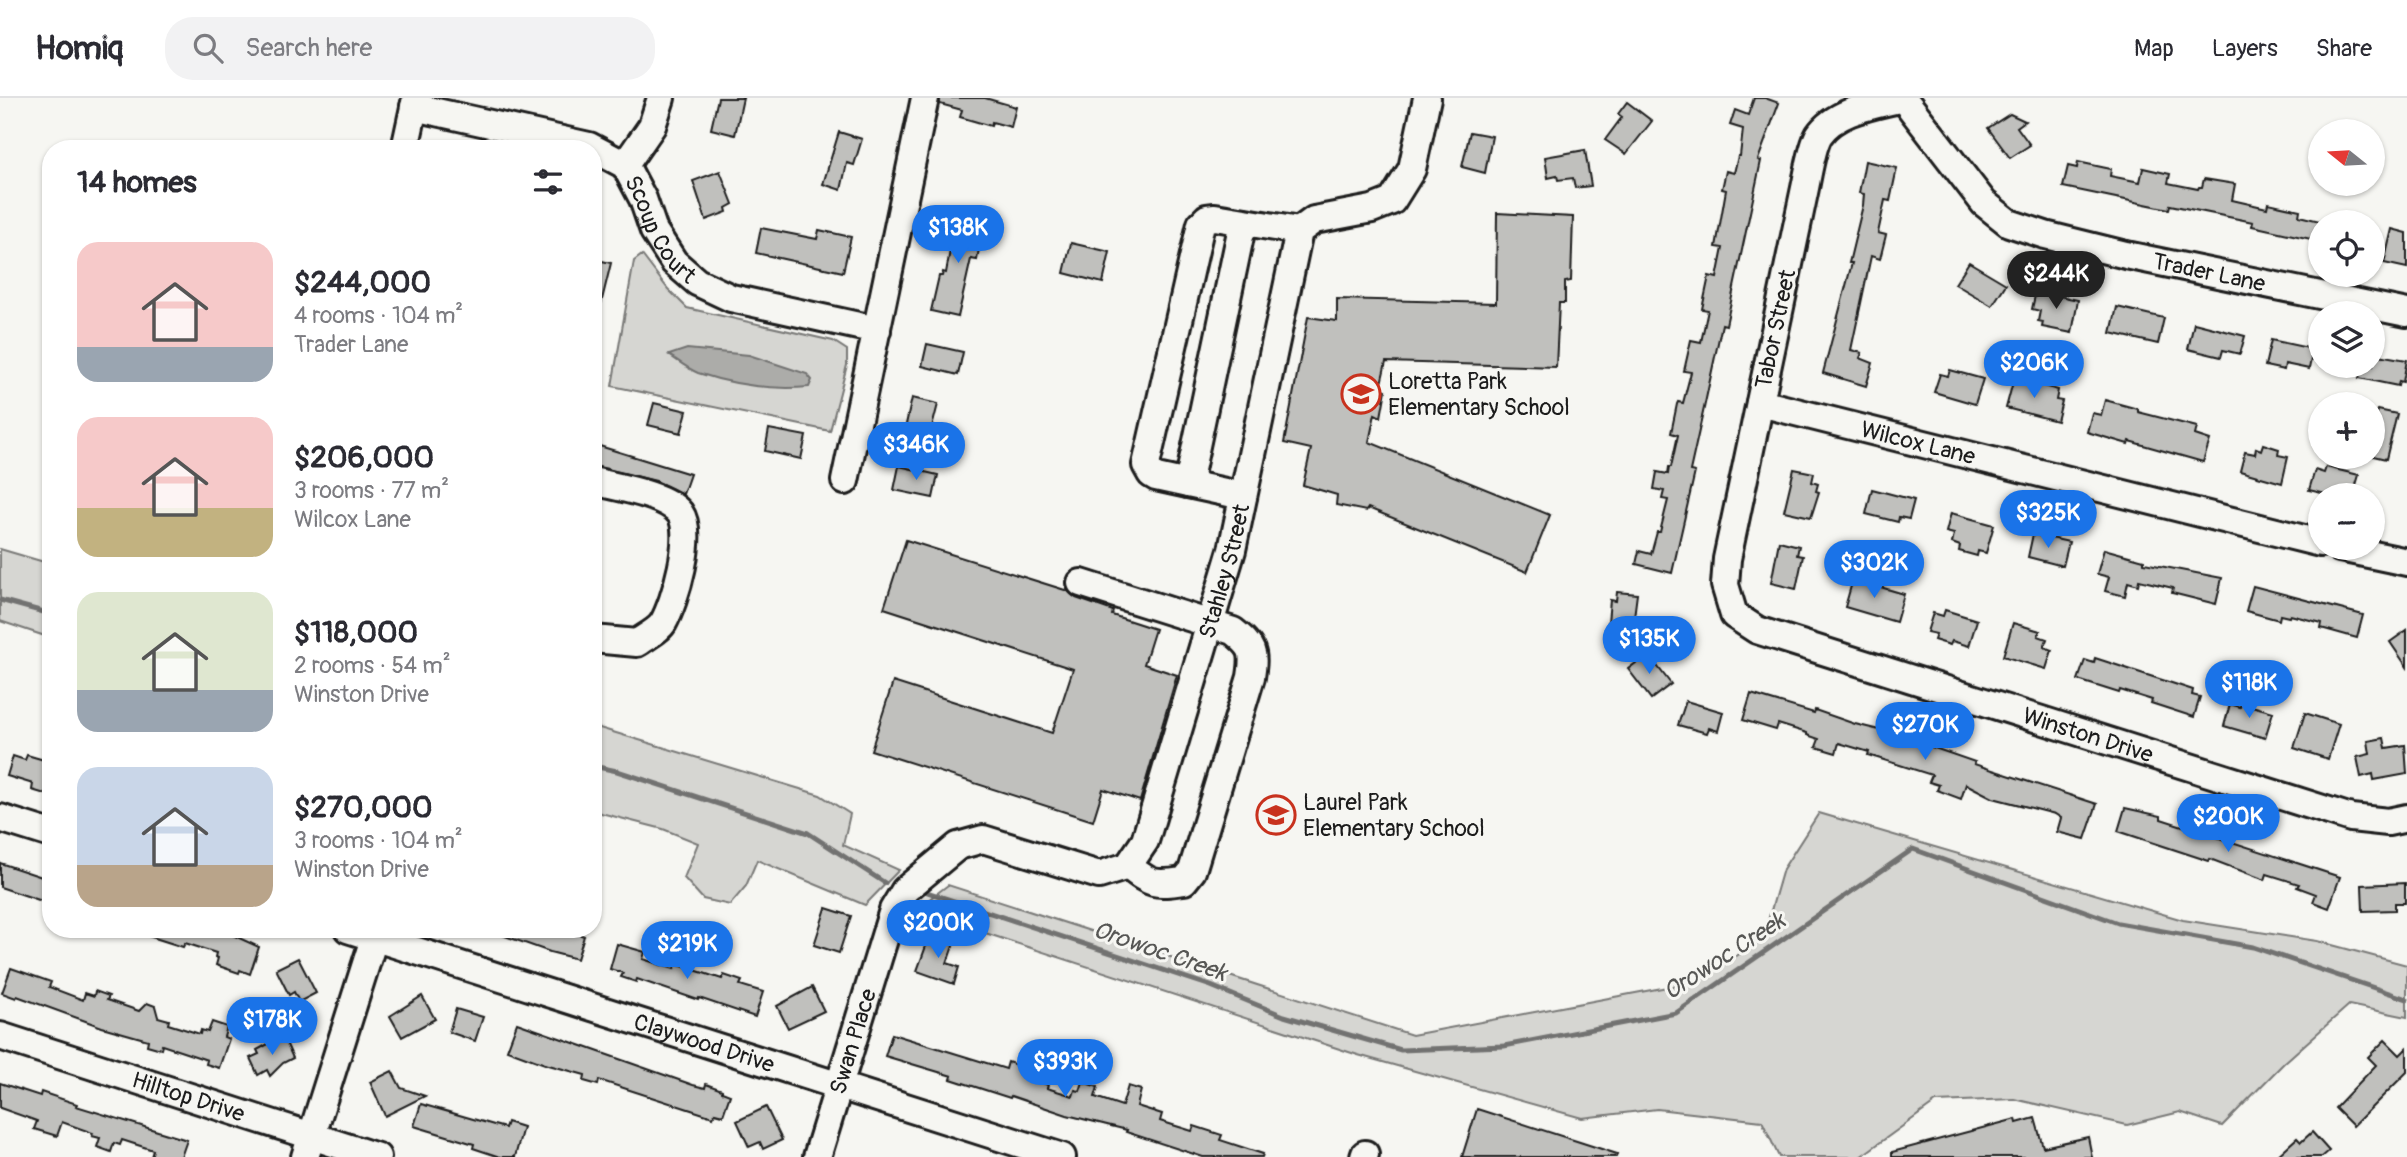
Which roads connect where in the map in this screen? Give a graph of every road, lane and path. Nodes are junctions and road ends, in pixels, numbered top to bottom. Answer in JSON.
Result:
{"nodes":[{"id":1,"x":660,"y":98,"type":"edge"},
{"id":2,"x":925,"y":98,"type":"edge"},
{"id":3,"x":1427,"y":98,"type":"edge"},
{"id":4,"x":1903,"y":98,"type":"edge"},
{"id":5,"x":415,"y":102,"type":"edge"},
{"id":6,"x":407,"y":140,"type":"edge"},
{"id":7,"x":565,"y":140,"type":"edge"},
{"id":8,"x":602,"y":153,"type":"edge"},
{"id":9,"x":625,"y":165,"type":"junction"},
{"id":10,"x":1243,"y":222,"type":"junction"},
{"id":11,"x":1299,"y":231,"type":"junction"},
{"id":12,"x":2407,"y":313,"type":"edge"},
{"id":13,"x":877,"y":330,"type":"junction"},
{"id":14,"x":1760,"y":403,"type":"junction"},
{"id":15,"x":845,"y":481,"type":"dead end"},
{"id":16,"x":602,"y":483,"type":"edge"},
{"id":17,"x":1188,"y":484,"type":"junction"},
{"id":18,"x":1243,"y":496,"type":"junction"},
{"id":19,"x":2308,"y":540,"type":"edge"},
{"id":20,"x":2385,"y":557,"type":"edge"},
{"id":21,"x":2407,"y":562,"type":"edge"},
{"id":22,"x":1081,"y":583,"type":"dead end"},
{"id":23,"x":1734,"y":615,"type":"joint"},
{"id":24,"x":1211,"y":622,"type":"junction"},
{"id":25,"x":602,"y":640,"type":"edge"},
{"id":26,"x":0,"y":818,"type":"edge"},
{"id":27,"x":2407,"y":818,"type":"edge"},
{"id":28,"x":42,"y":831,"type":"edge"},
{"id":29,"x":1128,"y":866,"type":"junction"},
{"id":30,"x":373,"y":938,"type":"edge"},
{"id":31,"x":390,"y":938,"type":"edge"},
{"id":32,"x":0,"y":1036,"type":"edge"},
{"id":33,"x":839,"y":1086,"type":"junction"},
{"id":34,"x":308,"y":1147,"type":"edge"},
{"id":35,"x":377,"y":1157,"type":"edge"},
{"id":36,"x":817,"y":1157,"type":"edge"},
{"id":37,"x":1062,"y":1157,"type":"edge"}],
"edges":[{"from":1,"to":9,"type":"street"},
{"from":2,"to":13,"type":"street"},
{"from":3,"to":11,"type":"street"},
{"from":4,"to":12,"type":"street","name":"Trader Lane"},
{"from":4,"to":14,"type":"street","name":"Tabor Street"},
{"from":5,"to":6,"type":"street"},
{"from":5,"to":7,"type":"street","name":"Scoup Court"},
{"from":8,"to":9,"type":"street","name":"Scoup Court"},
{"from":9,"to":13,"type":"street","name":"Scoup Court"},
{"from":10,"to":11,"type":"street"},
{"from":10,"to":17,"type":"street"},
{"from":10,"to":17,"type":"street"},
{"from":11,"to":18,"type":"street","name":"Stahley Street"},
{"from":13,"to":15,"type":"street"},
{"from":14,"to":19,"type":"street","name":"Wilcox Lane"},
{"from":14,"to":23,"type":"street","name":"Tabor Street"},
{"from":16,"to":25,"type":"street"},
{"from":17,"to":18,"type":"street"},
{"from":18,"to":24,"type":"street","name":"Stahley Street"},
{"from":20,"to":21,"type":"street"},
{"from":22,"to":24,"type":"street"},
{"from":23,"to":27,"type":"street","name":"Winston Drive"},
{"from":24,"to":29,"type":"street","name":"Stahley Street"},
{"from":24,"to":29,"type":"street"},
{"from":26,"to":28,"type":"street"},
{"from":29,"to":33,"type":"street","name":"Swan Place"},
{"from":30,"to":34,"type":"street"},
{"from":31,"to":33,"type":"street","name":"Claywood Drive"},
{"from":32,"to":34,"type":"street","name":"Hilltop Drive"},
{"from":33,"to":36,"type":"street","name":"Swan Place"},
{"from":33,"to":37,"type":"street","name":"Claywood Drive"},
{"from":34,"to":35,"type":"street","name":"Hilltop Drive"}]}
